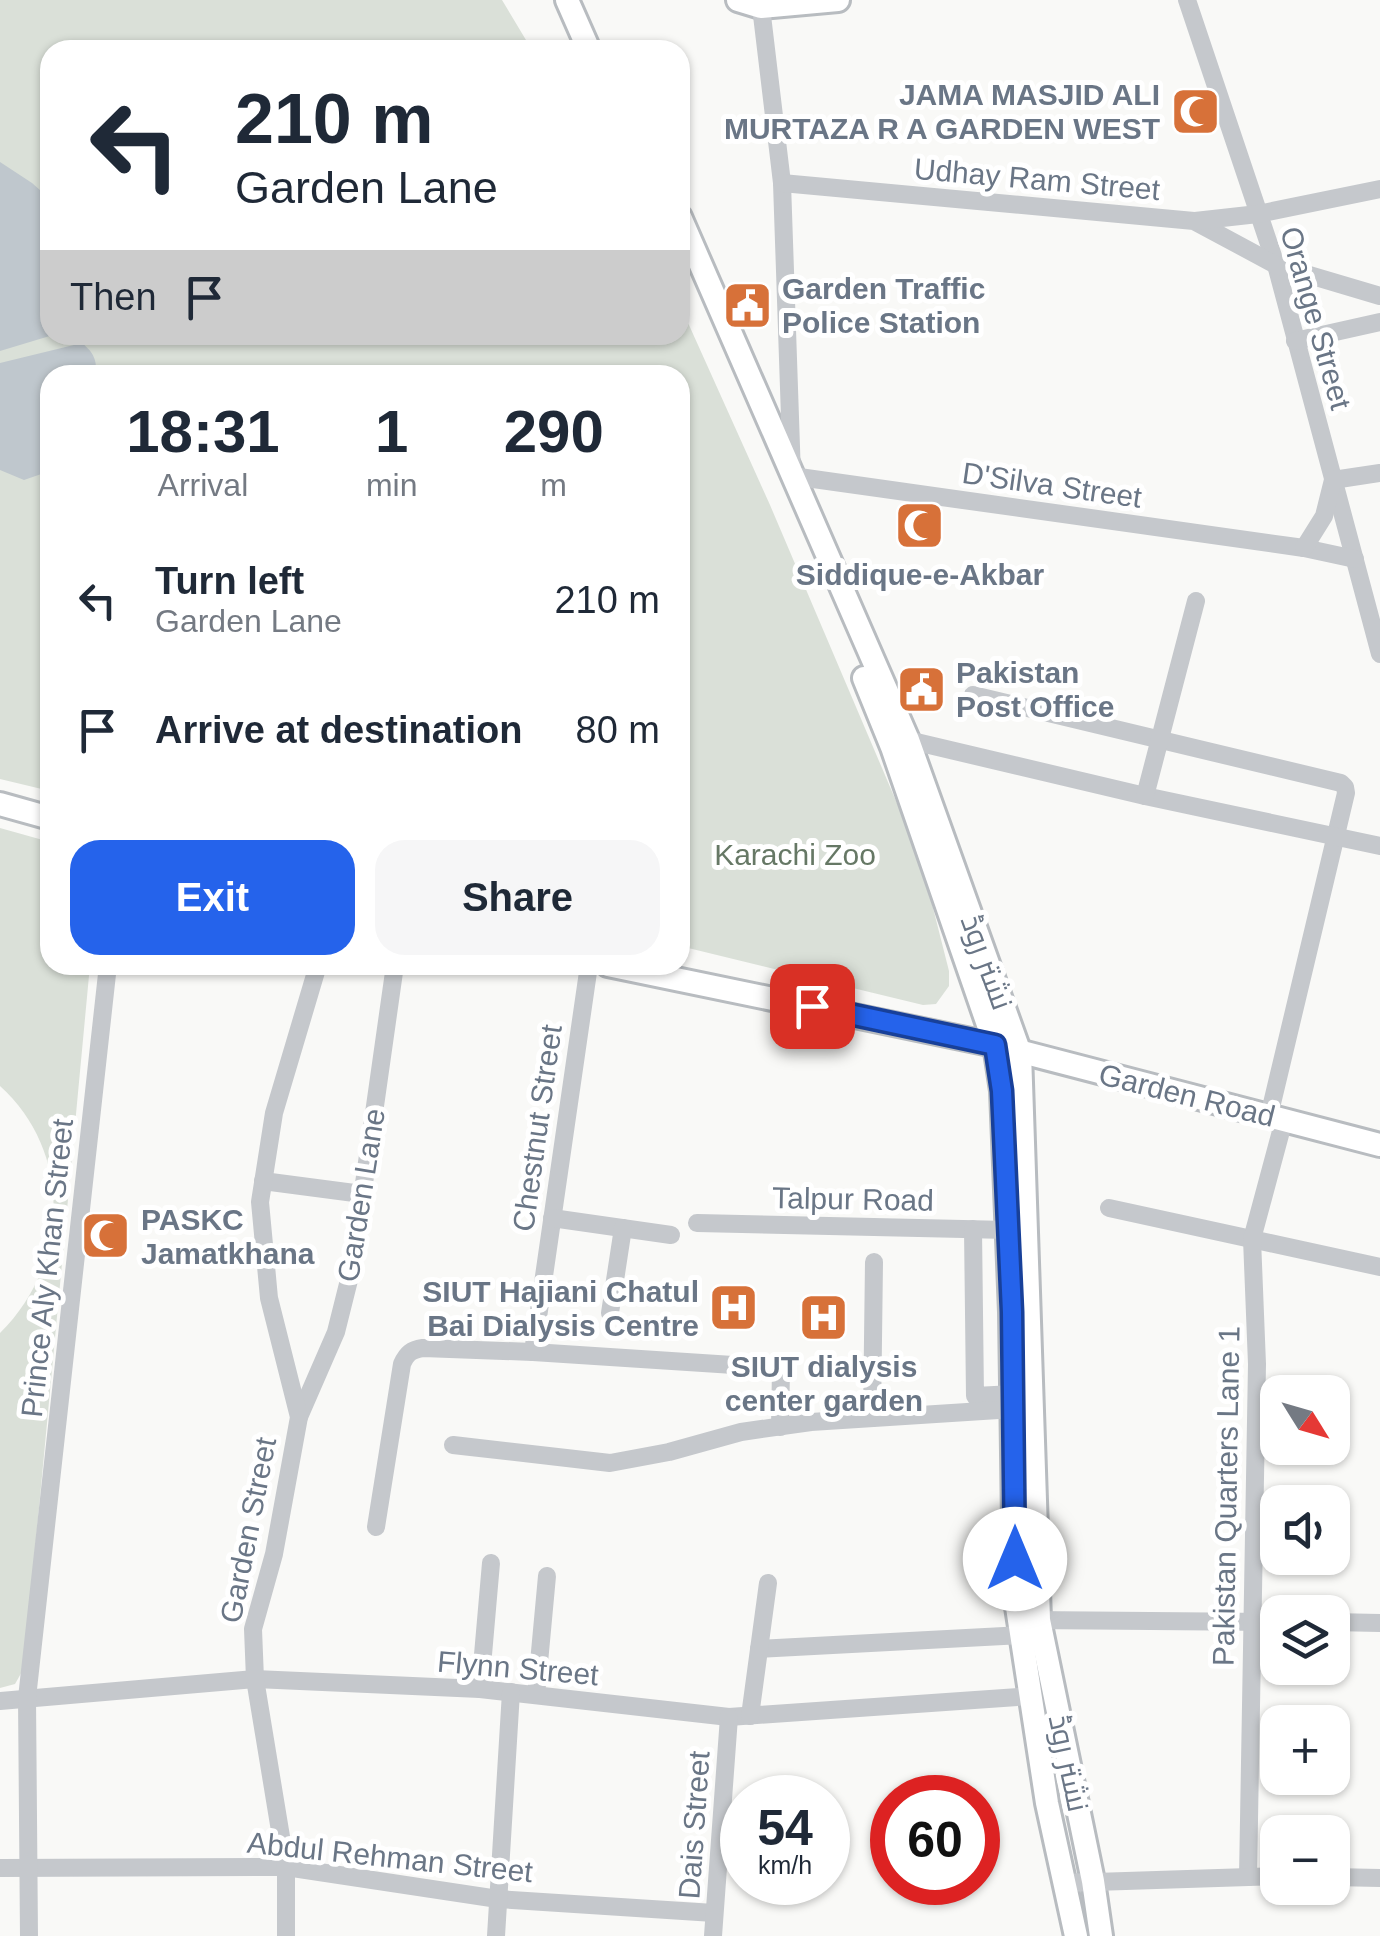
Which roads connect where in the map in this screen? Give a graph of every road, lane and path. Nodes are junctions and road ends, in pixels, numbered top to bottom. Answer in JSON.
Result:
{"nodes":[{"id":1,"x":566,"y":0,"type":"edge"},
{"id":2,"x":584,"y":0,"type":"edge"},
{"id":3,"x":738,"y":0,"type":"edge"},
{"id":4,"x":838,"y":0,"type":"edge"},
{"id":5,"x":1187,"y":0,"type":"edge"},
{"id":6,"x":761,"y":7,"type":"junction"},
{"id":7,"x":585,"y":40,"type":"edge"},
{"id":8,"x":602,"y":40,"type":"edge"},
{"id":9,"x":782,"y":184,"type":"junction"},
{"id":10,"x":1380,"y":189,"type":"edge"},
{"id":11,"x":1258,"y":214,"type":"junction"},
{"id":12,"x":1194,"y":221,"type":"junction"},
{"id":13,"x":690,"y":240,"type":"edge"},
{"id":14,"x":1276,"y":266,"type":"junction"},
{"id":15,"x":690,"y":269,"type":"edge"},
{"id":16,"x":1380,"y":296,"type":"edge"},
{"id":17,"x":1380,"y":322,"type":"edge"},
{"id":18,"x":1295,"y":341,"type":"junction"},
{"id":19,"x":1380,"y":472,"type":"edge"},
{"id":20,"x":792,"y":476,"type":"junction"},
{"id":21,"x":1332,"y":480,"type":"junction"},
{"id":22,"x":1304,"y":548,"type":"junction"},
{"id":23,"x":1355,"y":559,"type":"junction"},
{"id":24,"x":1196,"y":601,"type":"dead end"},
{"id":25,"x":1380,"y":654,"type":"edge"},
{"id":26,"x":973,"y":695,"type":"dead end"},
{"id":27,"x":1160,"y":738,"type":"junction"},
{"id":28,"x":900,"y":743,"type":"junction"},
{"id":29,"x":1145,"y":796,"type":"junction"},
{"id":30,"x":0,"y":804,"type":"edge"},
{"id":31,"x":40,"y":815,"type":"edge"},
{"id":32,"x":1335,"y":837,"type":"junction"},
{"id":33,"x":1380,"y":846,"type":"edge"},
{"id":34,"x":107,"y":975,"type":"edge"},
{"id":35,"x":315,"y":975,"type":"edge"},
{"id":36,"x":394,"y":975,"type":"edge"},
{"id":37,"x":588,"y":975,"type":"edge"},
{"id":38,"x":656,"y":975,"type":"edge"},
{"id":39,"x":995,"y":1045,"type":"junction"},
{"id":40,"x":1020,"y":1052,"type":"junction"},
{"id":41,"x":1276,"y":1118,"type":"junction"},
{"id":42,"x":1380,"y":1145,"type":"edge"},
{"id":43,"x":263,"y":1182,"type":"junction"},
{"id":44,"x":362,"y":1194,"type":"junction"},
{"id":45,"x":1108,"y":1208,"type":"dead end"},
{"id":46,"x":552,"y":1218,"type":"junction"},
{"id":47,"x":697,"y":1223,"type":"dead end"},
{"id":48,"x":623,"y":1228,"type":"junction"},
{"id":49,"x":973,"y":1229,"type":"junction"},
{"id":50,"x":1008,"y":1230,"type":"junction"},
{"id":51,"x":671,"y":1235,"type":"dead end"},
{"id":52,"x":1252,"y":1239,"type":"junction"},
{"id":53,"x":874,"y":1262,"type":"dead end"},
{"id":54,"x":1380,"y":1267,"type":"edge"},
{"id":55,"x":610,"y":1313,"type":"dead end"},
{"id":56,"x":532,"y":1352,"type":"junction"},
{"id":57,"x":1014,"y":1402,"type":"junction"},
{"id":58,"x":299,"y":1417,"type":"junction"},
{"id":59,"x":872,"y":1418,"type":"junction"},
{"id":60,"x":780,"y":1427,"type":"junction"},
{"id":61,"x":453,"y":1445,"type":"dead end"},
{"id":62,"x":376,"y":1528,"type":"dead end"},
{"id":63,"x":491,"y":1563,"type":"dead end"},
{"id":64,"x":547,"y":1576,"type":"dead end"},
{"id":65,"x":768,"y":1583,"type":"dead end"},
{"id":66,"x":1252,"y":1622,"type":"junction"},
{"id":67,"x":1260,"y":1622,"type":"edge"},
{"id":68,"x":1350,"y":1622,"type":"edge"},
{"id":69,"x":1380,"y":1623,"type":"edge"},
{"id":70,"x":1026,"y":1625,"type":"junction"},
{"id":71,"x":759,"y":1650,"type":"junction"},
{"id":72,"x":255,"y":1680,"type":"junction"},
{"id":73,"x":480,"y":1689,"type":"junction"},
{"id":74,"x":512,"y":1692,"type":"junction"},
{"id":75,"x":536,"y":1695,"type":"junction"},
{"id":76,"x":1030,"y":1696,"type":"junction"},
{"id":77,"x":27,"y":1698,"type":"junction"},
{"id":78,"x":0,"y":1701,"type":"edge"},
{"id":79,"x":750,"y":1716,"type":"junction"},
{"id":80,"x":729,"y":1717,"type":"junction"},
{"id":81,"x":286,"y":1866,"type":"junction"},
{"id":82,"x":28,"y":1867,"type":"junction"},
{"id":83,"x":0,"y":1868,"type":"edge"},
{"id":84,"x":1260,"y":1877,"type":"edge"},
{"id":85,"x":1350,"y":1877,"type":"edge"},
{"id":86,"x":1248,"y":1878,"type":"junction"},
{"id":87,"x":1380,"y":1878,"type":"edge"},
{"id":88,"x":1093,"y":1880,"type":"junction"},
{"id":89,"x":1064,"y":1883,"type":"junction"},
{"id":90,"x":498,"y":1899,"type":"junction"},
{"id":91,"x":714,"y":1912,"type":"junction"},
{"id":92,"x":29,"y":1936,"type":"edge"},
{"id":93,"x":286,"y":1936,"type":"edge"},
{"id":94,"x":496,"y":1936,"type":"edge"},
{"id":95,"x":712,"y":1936,"type":"edge"},
{"id":96,"x":1076,"y":1936,"type":"edge"},
{"id":97,"x":1101,"y":1936,"type":"edge"}],
"edges":[{"from":1,"to":7,"type":"main road"},
{"from":2,"to":8,"type":"main road"},
{"from":3,"to":6,"type":"main road"},
{"from":4,"to":6,"type":"main road"},
{"from":5,"to":11,"type":"street","name":"Orange Street"},
{"from":6,"to":9,"type":"street"},
{"from":9,"to":12,"type":"street","name":"Udhay Ram Street"},
{"from":9,"to":20,"type":"street"},
{"from":10,"to":11,"type":"street"},
{"from":11,"to":12,"type":"street"},
{"from":11,"to":14,"type":"street","name":"Orange Street"},
{"from":12,"to":14,"type":"street","name":"Udhay Ram Street"},
{"from":13,"to":20,"type":"main road","name":"نشتر روڈ"},
{"from":14,"to":16,"type":"street","name":"Udhay Ram Street"},
{"from":14,"to":18,"type":"street","name":"Orange Street"},
{"from":15,"to":28,"type":"main road","name":"نشتر روڈ"},
{"from":17,"to":18,"type":"street"},
{"from":18,"to":21,"type":"street","name":"Orange Street"},
{"from":19,"to":21,"type":"street"},
{"from":20,"to":22,"type":"street","name":"D'Silva Street"},
{"from":20,"to":28,"type":"main road","name":"نشتر روڈ"},
{"from":21,"to":22,"type":"street"},
{"from":21,"to":23,"type":"street","name":"Orange Street"},
{"from":22,"to":23,"type":"street","name":"D'Silva Street"},
{"from":23,"to":25,"type":"street","name":"Orange Street"},
{"from":24,"to":27,"type":"street"},
{"from":26,"to":27,"type":"street"},
{"from":27,"to":29,"type":"street"},
{"from":27,"to":32,"type":"street","name":"Pakistan Quarters Lane 1"},
{"from":28,"to":29,"type":"street"},
{"from":28,"to":39,"type":"main road","name":"نشتر روڈ"},
{"from":28,"to":40,"type":"main road","name":"نشتر روڈ"},
{"from":29,"to":32,"type":"street"},
{"from":30,"to":31,"type":"main road"},
{"from":32,"to":33,"type":"street"},
{"from":32,"to":41,"type":"street","name":"Pakistan Quarters Lane 1"},
{"from":34,"to":77,"type":"street","name":"Prince Aly Khan Street"},
{"from":35,"to":43,"type":"street","name":"Garden Street"},
{"from":36,"to":44,"type":"street","name":"Garden Lane"},
{"from":37,"to":46,"type":"street","name":"Chestnut Street"},
{"from":38,"to":39,"type":"main road"},
{"from":39,"to":40,"type":"main road","name":"Garden Road"},
{"from":39,"to":50,"type":"main road","name":"نشتر روڈ"},
{"from":40,"to":41,"type":"main road","name":"Garden Road"},
{"from":40,"to":70,"type":"main road","name":"نشتر روڈ"},
{"from":41,"to":42,"type":"main road","name":"Garden Road"},
{"from":41,"to":52,"type":"street","name":"Pakistan Quarters Lane 1"},
{"from":43,"to":44,"type":"street"},
{"from":43,"to":58,"type":"street","name":"Garden Street"},
{"from":44,"to":58,"type":"street","name":"Garden Lane"},
{"from":45,"to":52,"type":"street"},
{"from":46,"to":48,"type":"street"},
{"from":46,"to":56,"type":"street","name":"Chestnut Street"},
{"from":47,"to":49,"type":"street","name":"Talpur Road"},
{"from":48,"to":51,"type":"street"},
{"from":48,"to":55,"type":"street"},
{"from":49,"to":50,"type":"street","name":"Talpur Road"},
{"from":49,"to":57,"type":"street"},
{"from":50,"to":57,"type":"main road","name":"نشتر روڈ"},
{"from":52,"to":54,"type":"street"},
{"from":52,"to":66,"type":"street","name":"Pakistan Quarters Lane 1"},
{"from":53,"to":59,"type":"street"},
{"from":56,"to":60,"type":"street"},
{"from":56,"to":62,"type":"street"},
{"from":57,"to":59,"type":"street"},
{"from":57,"to":70,"type":"main road","name":"نشتر روڈ"},
{"from":58,"to":72,"type":"street","name":"Garden Street"},
{"from":59,"to":60,"type":"street"},
{"from":60,"to":61,"type":"street"},
{"from":63,"to":73,"type":"street"},
{"from":64,"to":75,"type":"street"},
{"from":65,"to":71,"type":"street"},
{"from":66,"to":67,"type":"street"},
{"from":66,"to":70,"type":"street"},
{"from":66,"to":86,"type":"street","name":"Pakistan Quarters Lane 1"},
{"from":68,"to":69,"type":"street"},
{"from":70,"to":71,"type":"street"},
{"from":70,"to":76,"type":"main road","name":"نشتر روڈ"},
{"from":70,"to":88,"type":"main road","name":"نشتر روڈ"},
{"from":71,"to":79,"type":"street"},
{"from":72,"to":73,"type":"street","name":"Flynn Street"},
{"from":72,"to":77,"type":"street","name":"Flynn Street"},
{"from":72,"to":81,"type":"street","name":"Garden Street"},
{"from":73,"to":74,"type":"street","name":"Flynn Street"},
{"from":74,"to":75,"type":"street","name":"Flynn Street"},
{"from":74,"to":90,"type":"street"},
{"from":75,"to":80,"type":"street","name":"Flynn Street"},
{"from":76,"to":79,"type":"street","name":"Flynn Street"},
{"from":76,"to":89,"type":"main road","name":"نشتر روڈ"},
{"from":77,"to":78,"type":"street","name":"Flynn Street"},
{"from":77,"to":82,"type":"street","name":"Prince Aly Khan Street"},
{"from":79,"to":80,"type":"street","name":"Flynn Street"},
{"from":80,"to":91,"type":"street","name":"Dais Street"},
{"from":81,"to":82,"type":"street","name":"Abdul Rehman Street"},
{"from":81,"to":90,"type":"street","name":"Abdul Rehman Street"},
{"from":81,"to":93,"type":"street","name":"Garden Street"},
{"from":82,"to":83,"type":"street","name":"Abdul Rehman Street"},
{"from":82,"to":92,"type":"street","name":"Prince Aly Khan Street"},
{"from":84,"to":86,"type":"street"},
{"from":85,"to":87,"type":"street"},
{"from":86,"to":88,"type":"street"},
{"from":88,"to":89,"type":"street"},
{"from":88,"to":97,"type":"main road","name":"نشتر روڈ"},
{"from":89,"to":96,"type":"main road","name":"نشتر روڈ"},
{"from":90,"to":91,"type":"street","name":"Abdul Rehman Street"},
{"from":90,"to":94,"type":"street"},
{"from":91,"to":95,"type":"street","name":"Dais Street"}]}
